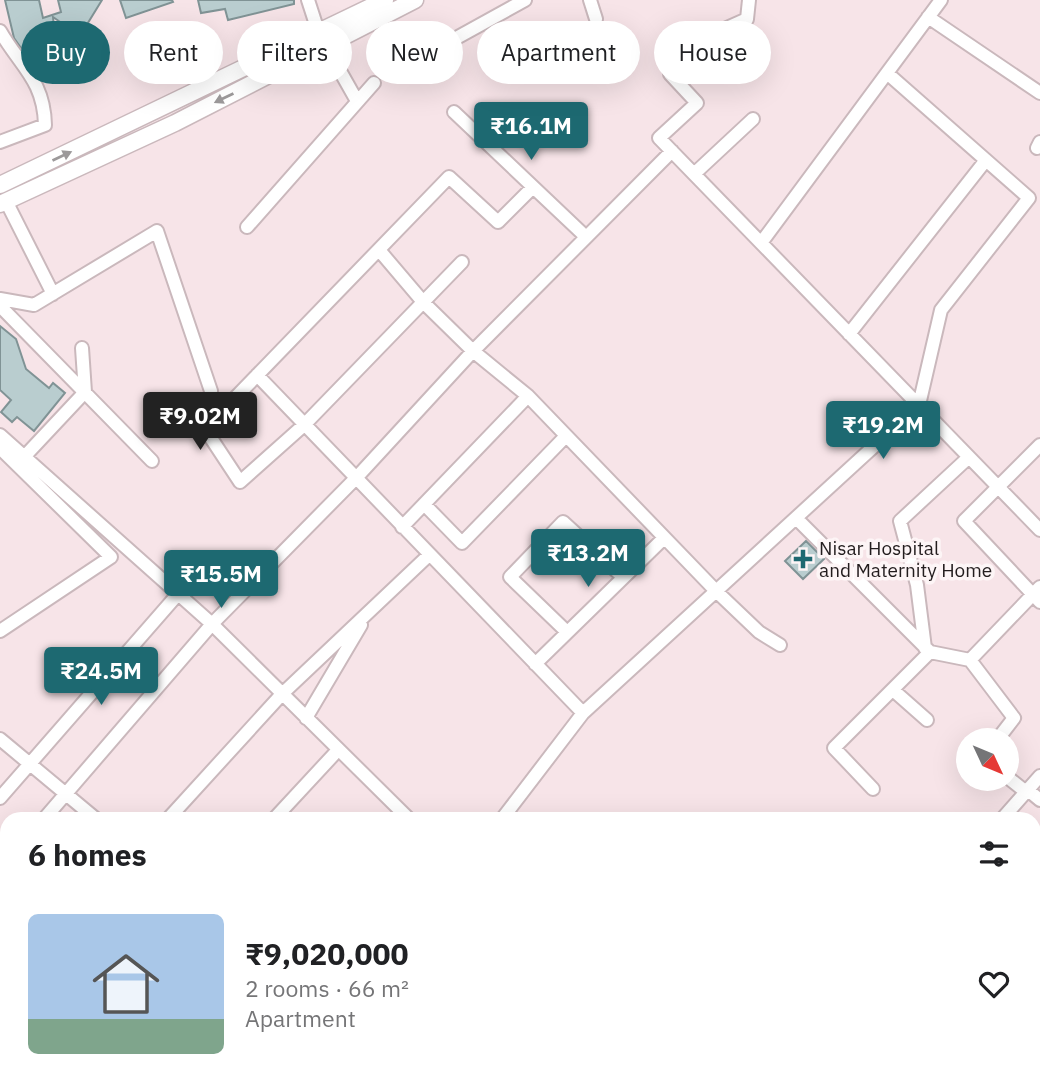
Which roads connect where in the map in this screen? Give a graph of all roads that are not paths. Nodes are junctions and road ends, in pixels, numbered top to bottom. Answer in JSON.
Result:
{"nodes":[{"id":1,"x":308,"y":0,"type":"edge"},
{"id":2,"x":385,"y":0,"type":"edge"},
{"id":3,"x":415,"y":0,"type":"edge"},
{"id":4,"x":525,"y":0,"type":"edge"},
{"id":5,"x":590,"y":0,"type":"edge"},
{"id":6,"x":749,"y":0,"type":"edge"},
{"id":7,"x":941,"y":0,"type":"edge"},
{"id":8,"x":929,"y":17,"type":"junction"},
{"id":9,"x":596,"y":19,"type":"dead end"},
{"id":10,"x":316,"y":21,"type":"edge"},
{"id":11,"x":743,"y":21,"type":"edge"},
{"id":12,"x":352,"y":22,"type":"edge"},
{"id":13,"x":352,"y":28,"type":"edge"},
{"id":14,"x":0,"y":31,"type":"edge"},
{"id":15,"x":463,"y":35,"type":"edge"},
{"id":16,"x":887,"y":73,"type":"junction"},
{"id":17,"x":237,"y":79,"type":"edge"},
{"id":18,"x":238,"y":84,"type":"edge"},
{"id":19,"x":347,"y":84,"type":"edge"},
{"id":20,"x":373,"y":84,"type":"edge"},
{"id":21,"x":680,"y":84,"type":"edge"},
{"id":22,"x":1040,"y":93,"type":"edge"},
{"id":23,"x":357,"y":102,"type":"junction"},
{"id":24,"x":454,"y":112,"type":"dead end"},
{"id":25,"x":753,"y":119,"type":"dead end"},
{"id":26,"x":0,"y":142,"type":"edge"},
{"id":27,"x":672,"y":150,"type":"junction"},
{"id":28,"x":986,"y":160,"type":"junction"},
{"id":29,"x":694,"y":174,"type":"junction"},
{"id":30,"x":0,"y":185,"type":"edge"},
{"id":31,"x":533,"y":187,"type":"junction"},
{"id":32,"x":3,"y":203,"type":"edge"},
{"id":33,"x":247,"y":227,"type":"dead end"},
{"id":34,"x":585,"y":236,"type":"junction"},
{"id":35,"x":761,"y":243,"type":"junction"},
{"id":36,"x":379,"y":250,"type":"junction"},
{"id":37,"x":462,"y":262,"type":"dead end"},
{"id":38,"x":53,"y":294,"type":"junction"},
{"id":39,"x":0,"y":299,"type":"edge"},
{"id":40,"x":424,"y":303,"type":"junction"},
{"id":41,"x":0,"y":306,"type":"edge"},
{"id":42,"x":849,"y":334,"type":"junction"},
{"id":43,"x":82,"y":348,"type":"dead end"},
{"id":44,"x":473,"y":351,"type":"junction"},
{"id":45,"x":257,"y":375,"type":"junction"},
{"id":46,"x":211,"y":391,"type":"dead end"},
{"id":47,"x":85,"y":393,"type":"junction"},
{"id":48,"x":528,"y":396,"type":"junction"},
{"id":49,"x":919,"y":405,"type":"junction"},
{"id":50,"x":304,"y":425,"type":"junction"},
{"id":51,"x":0,"y":435,"type":"edge"},
{"id":52,"x":566,"y":436,"type":"junction"},
{"id":53,"x":1040,"y":445,"type":"edge"},
{"id":54,"x":0,"y":448,"type":"edge"},
{"id":55,"x":24,"y":457,"type":"junction"},
{"id":56,"x":969,"y":457,"type":"junction"},
{"id":57,"x":152,"y":461,"type":"dead end"},
{"id":58,"x":357,"y":477,"type":"junction"},
{"id":59,"x":999,"y":488,"type":"junction"},
{"id":60,"x":424,"y":504,"type":"junction"},
{"id":61,"x":796,"y":518,"type":"junction"},
{"id":62,"x":402,"y":527,"type":"junction"},
{"id":63,"x":1040,"y":530,"type":"edge"},
{"id":64,"x":664,"y":538,"type":"junction"},
{"id":65,"x":429,"y":555,"type":"junction"},
{"id":66,"x":624,"y":578,"type":"junction"},
{"id":67,"x":716,"y":591,"type":"junction"},
{"id":68,"x":178,"y":594,"type":"junction"},
{"id":69,"x":1038,"y":594,"type":"edge"},
{"id":70,"x":369,"y":612,"type":"junction"},
{"id":71,"x":212,"y":624,"type":"junction"},
{"id":72,"x":0,"y":631,"type":"edge"},
{"id":73,"x":567,"y":632,"type":"junction"},
{"id":74,"x":780,"y":645,"type":"dead end"},
{"id":75,"x":928,"y":650,"type":"junction"},
{"id":76,"x":970,"y":660,"type":"junction"},
{"id":77,"x":535,"y":664,"type":"junction"},
{"id":78,"x":893,"y":690,"type":"junction"},
{"id":79,"x":282,"y":695,"type":"junction"},
{"id":80,"x":583,"y":713,"type":"junction"},
{"id":81,"x":306,"y":718,"type":"junction"},
{"id":82,"x":927,"y":720,"type":"dead end"},
{"id":83,"x":1006,"y":728,"type":"edge"},
{"id":84,"x":0,"y":739,"type":"edge"},
{"id":85,"x":338,"y":750,"type":"junction"},
{"id":86,"x":31,"y":762,"type":"junction"},
{"id":87,"x":1040,"y":776,"type":"edge"},
{"id":88,"x":1019,"y":785,"type":"edge"},
{"id":89,"x":873,"y":789,"type":"dead end"},
{"id":90,"x":1027,"y":791,"type":"junction"},
{"id":91,"x":67,"y":793,"type":"junction"},
{"id":92,"x":0,"y":798,"type":"edge"},
{"id":93,"x":1040,"y":800,"type":"edge"},
{"id":94,"x":50,"y":812,"type":"edge"},
{"id":95,"x":88,"y":812,"type":"edge"},
{"id":96,"x":174,"y":812,"type":"edge"},
{"id":97,"x":280,"y":812,"type":"edge"},
{"id":98,"x":402,"y":812,"type":"edge"},
{"id":99,"x":507,"y":812,"type":"edge"},
{"id":100,"x":1008,"y":812,"type":"edge"}],
"edges":[{"from":1,"to":10,"type":"street"},
{"from":2,"to":12,"type":"main road"},
{"from":3,"to":13,"type":"main road"},
{"from":4,"to":15,"type":"street"},
{"from":5,"to":9,"type":"street"},
{"from":6,"to":11,"type":"street"},
{"from":7,"to":8,"type":"street"},
{"from":8,"to":16,"type":"street"},
{"from":8,"to":22,"type":"street"},
{"from":14,"to":26,"type":"street"},
{"from":16,"to":28,"type":"street"},
{"from":16,"to":35,"type":"street"},
{"from":30,"to":17,"type":"main road","one_way":true},
{"from":18,"to":32,"type":"main road","one_way":true},
{"from":19,"to":23,"type":"street"},
{"from":20,"to":23,"type":"street"},
{"from":21,"to":27,"type":"street"},
{"from":23,"to":33,"type":"street"},
{"from":24,"to":31,"type":"street"},
{"from":25,"to":29,"type":"street"},
{"from":27,"to":29,"type":"street"},
{"from":27,"to":34,"type":"street"},
{"from":28,"to":42,"type":"street"},
{"from":28,"to":49,"type":"street"},
{"from":29,"to":35,"type":"street"},
{"from":31,"to":34,"type":"street"},
{"from":31,"to":36,"type":"street"},
{"from":32,"to":38,"type":"street"},
{"from":34,"to":44,"type":"street"},
{"from":35,"to":42,"type":"street"},
{"from":36,"to":40,"type":"street"},
{"from":36,"to":45,"type":"street"},
{"from":37,"to":40,"type":"street"},
{"from":38,"to":39,"type":"street"},
{"from":38,"to":46,"type":"street"},
{"from":40,"to":44,"type":"street"},
{"from":40,"to":50,"type":"street"},
{"from":41,"to":47,"type":"street"},
{"from":42,"to":49,"type":"street"},
{"from":43,"to":47,"type":"street"},
{"from":44,"to":48,"type":"street"},
{"from":44,"to":58,"type":"street"},
{"from":45,"to":50,"type":"street"},
{"from":45,"to":50,"type":"street"},
{"from":47,"to":55,"type":"street"},
{"from":47,"to":57,"type":"street"},
{"from":48,"to":52,"type":"street"},
{"from":48,"to":60,"type":"street"},
{"from":49,"to":56,"type":"street"},
{"from":49,"to":61,"type":"street"},
{"from":50,"to":58,"type":"street"},
{"from":51,"to":55,"type":"street"},
{"from":52,"to":60,"type":"street"},
{"from":52,"to":64,"type":"street"},
{"from":53,"to":59,"type":"street"},
{"from":54,"to":72,"type":"street"},
{"from":55,"to":68,"type":"street"},
{"from":56,"to":59,"type":"street"},
{"from":56,"to":75,"type":"street"},
{"from":58,"to":62,"type":"street"},
{"from":58,"to":71,"type":"street"},
{"from":59,"to":63,"type":"street"},
{"from":59,"to":69,"type":"street"},
{"from":60,"to":62,"type":"street"},
{"from":61,"to":67,"type":"street"},
{"from":61,"to":75,"type":"street"},
{"from":62,"to":65,"type":"street"},
{"from":64,"to":66,"type":"street"},
{"from":64,"to":67,"type":"street"},
{"from":65,"to":70,"type":"street"},
{"from":65,"to":77,"type":"street"},
{"from":66,"to":73,"type":"street"},
{"from":66,"to":73,"type":"street"},
{"from":67,"to":74,"type":"street"},
{"from":67,"to":80,"type":"street"},
{"from":68,"to":71,"type":"street"},
{"from":68,"to":86,"type":"street"},
{"from":69,"to":76,"type":"street"},
{"from":70,"to":79,"type":"street"},
{"from":70,"to":81,"type":"street"},
{"from":71,"to":79,"type":"street"},
{"from":71,"to":91,"type":"street"},
{"from":73,"to":77,"type":"street"},
{"from":75,"to":76,"type":"street"},
{"from":75,"to":78,"type":"street"},
{"from":76,"to":83,"type":"street"},
{"from":77,"to":80,"type":"street"},
{"from":78,"to":82,"type":"street"},
{"from":78,"to":89,"type":"street"},
{"from":79,"to":81,"type":"street"},
{"from":79,"to":96,"type":"street"},
{"from":80,"to":99,"type":"street"},
{"from":81,"to":85,"type":"street"},
{"from":84,"to":86,"type":"street"},
{"from":85,"to":97,"type":"street"},
{"from":85,"to":98,"type":"street"},
{"from":86,"to":91,"type":"street"},
{"from":86,"to":92,"type":"street"},
{"from":87,"to":90,"type":"street"},
{"from":88,"to":90,"type":"street"},
{"from":90,"to":93,"type":"street"},
{"from":90,"to":100,"type":"street"},
{"from":91,"to":94,"type":"street"},
{"from":91,"to":95,"type":"street"}]}
